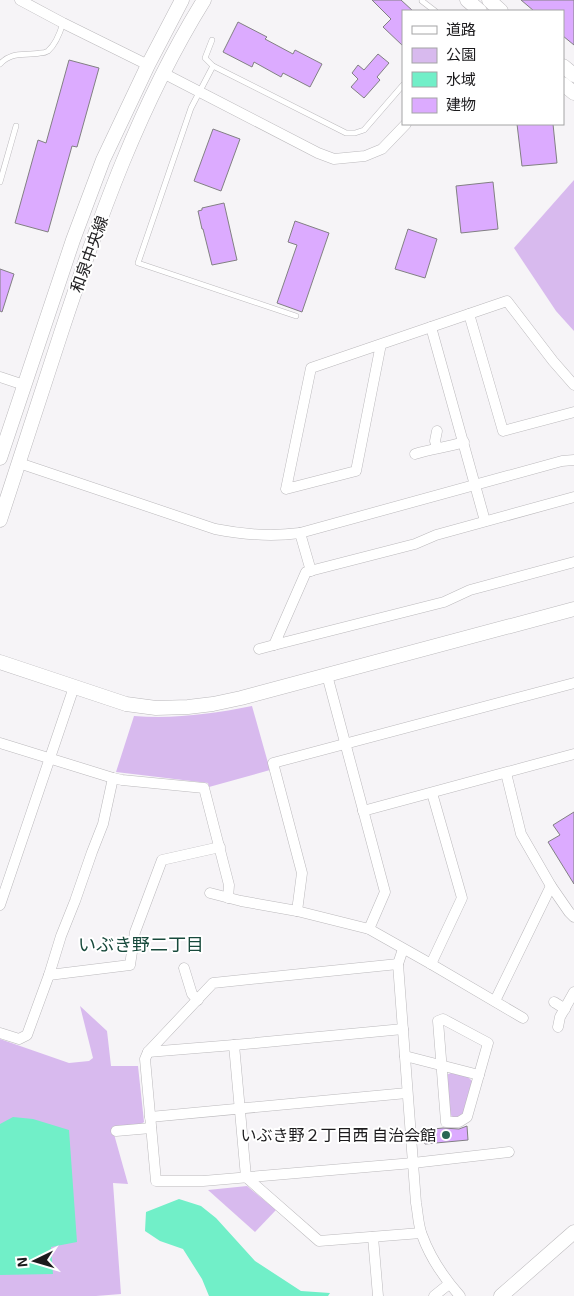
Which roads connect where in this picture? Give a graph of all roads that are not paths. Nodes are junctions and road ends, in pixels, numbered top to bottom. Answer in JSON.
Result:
{"nodes":[{"id":1,"x":20,"y":0,"type":"edge"},
{"id":2,"x":182,"y":0,"type":"edge"},
{"id":3,"x":204,"y":0,"type":"edge"},
{"id":4,"x":422,"y":0,"type":"edge"},
{"id":5,"x":467,"y":0,"type":"edge"},
{"id":6,"x":489,"y":0,"type":"edge"},
{"id":7,"x":433,"y":10,"type":"edge"},
{"id":8,"x":479,"y":10,"type":"edge"},
{"id":9,"x":500,"y":10,"type":"edge"},
{"id":10,"x":63,"y":23,"type":"junction"},
{"id":11,"x":212,"y":40,"type":"dead end"},
{"id":12,"x":0,"y":64,"type":"edge"},
{"id":13,"x":148,"y":65,"type":"junction"},
{"id":14,"x":213,"y":66,"type":"junction"},
{"id":15,"x":564,"y":67,"type":"edge"},
{"id":16,"x":163,"y":73,"type":"junction"},
{"id":17,"x":574,"y":76,"type":"edge"},
{"id":18,"x":564,"y":85,"type":"edge"},
{"id":19,"x":402,"y":86,"type":"edge"},
{"id":20,"x":200,"y":92,"type":"junction"},
{"id":21,"x":574,"y":94,"type":"edge"},
{"id":22,"x":405,"y":125,"type":"edge"},
{"id":23,"x":16,"y":126,"type":"dead end"},
{"id":24,"x":0,"y":182,"type":"edge"},
{"id":25,"x":469,"y":314,"type":"junction"},
{"id":26,"x":296,"y":316,"type":"dead end"},
{"id":27,"x":432,"y":327,"type":"junction"},
{"id":28,"x":381,"y":344,"type":"junction"},
{"id":29,"x":0,"y":377,"type":"edge"},
{"id":30,"x":24,"y":385,"type":"junction"},
{"id":31,"x":574,"y":385,"type":"edge"},
{"id":32,"x":574,"y":412,"type":"edge"},
{"id":33,"x":437,"y":431,"type":"dead end"},
{"id":34,"x":464,"y":442,"type":"junction"},
{"id":35,"x":437,"y":448,"type":"junction"},
{"id":36,"x":416,"y":454,"type":"dead end"},
{"id":37,"x":0,"y":458,"type":"edge"},
{"id":38,"x":574,"y":460,"type":"edge"},
{"id":39,"x":19,"y":463,"type":"junction"},
{"id":40,"x":475,"y":486,"type":"junction"},
{"id":41,"x":574,"y":498,"type":"edge"},
{"id":42,"x":0,"y":520,"type":"edge"},
{"id":43,"x":484,"y":521,"type":"junction"},
{"id":44,"x":300,"y":533,"type":"junction"},
{"id":45,"x":574,"y":562,"type":"edge"},
{"id":46,"x":311,"y":571,"type":"junction"},
{"id":47,"x":574,"y":609,"type":"edge"},
{"id":48,"x":274,"y":645,"type":"junction"},
{"id":49,"x":259,"y":650,"type":"dead end"},
{"id":50,"x":0,"y":662,"type":"edge"},
{"id":51,"x":327,"y":675,"type":"junction"},
{"id":52,"x":574,"y":683,"type":"edge"},
{"id":53,"x":74,"y":687,"type":"junction"},
{"id":54,"x":0,"y":743,"type":"edge"},
{"id":55,"x":345,"y":744,"type":"junction"},
{"id":56,"x":574,"y":754,"type":"edge"},
{"id":57,"x":50,"y":759,"type":"junction"},
{"id":58,"x":506,"y":773,"type":"junction"},
{"id":59,"x":113,"y":778,"type":"junction"},
{"id":60,"x":432,"y":793,"type":"junction"},
{"id":61,"x":363,"y":811,"type":"junction"},
{"id":62,"x":220,"y":847,"type":"junction"},
{"id":63,"x":551,"y":886,"type":"junction"},
{"id":64,"x":210,"y":893,"type":"dead end"},
{"id":65,"x":228,"y":898,"type":"junction"},
{"id":66,"x":0,"y":906,"type":"edge"},
{"id":67,"x":297,"y":911,"type":"junction"},
{"id":68,"x":574,"y":917,"type":"edge"},
{"id":69,"x":369,"y":929,"type":"junction"},
{"id":70,"x":403,"y":948,"type":"junction"},
{"id":71,"x":398,"y":964,"type":"junction"},
{"id":72,"x":432,"y":964,"type":"junction"},
{"id":73,"x":184,"y":968,"type":"dead end"},
{"id":74,"x":49,"y":975,"type":"junction"},
{"id":75,"x":574,"y":992,"type":"edge"},
{"id":76,"x":198,"y":1000,"type":"junction"},
{"id":77,"x":495,"y":1001,"type":"junction"},
{"id":78,"x":554,"y":1002,"type":"dead end"},
{"id":79,"x":565,"y":1009,"type":"junction"},
{"id":80,"x":523,"y":1018,"type":"dead end"},
{"id":81,"x":558,"y":1027,"type":"dead end"},
{"id":82,"x":403,"y":1028,"type":"junction"},
{"id":83,"x":0,"y":1033,"type":"edge"},
{"id":84,"x":234,"y":1045,"type":"junction"},
{"id":85,"x":148,"y":1052,"type":"junction"},
{"id":86,"x":405,"y":1056,"type":"junction"},
{"id":87,"x":442,"y":1066,"type":"junction"},
{"id":88,"x":479,"y":1075,"type":"junction"},
{"id":89,"x":407,"y":1093,"type":"junction"},
{"id":90,"x":240,"y":1108,"type":"junction"},
{"id":91,"x":150,"y":1116,"type":"junction"},
{"id":92,"x":151,"y":1128,"type":"junction"},
{"id":93,"x":116,"y":1131,"type":"dead end"},
{"id":94,"x":508,"y":1152,"type":"dead end"},
{"id":95,"x":413,"y":1163,"type":"junction"},
{"id":96,"x":246,"y":1177,"type":"junction"},
{"id":97,"x":574,"y":1232,"type":"edge"},
{"id":98,"x":421,"y":1233,"type":"junction"},
{"id":99,"x":374,"y":1237,"type":"junction"},
{"id":100,"x":449,"y":1284,"type":"junction"},
{"id":101,"x":378,"y":1296,"type":"edge"},
{"id":102,"x":434,"y":1296,"type":"edge"},
{"id":103,"x":460,"y":1296,"type":"edge"},
{"id":104,"x":500,"y":1296,"type":"edge"}],
"edges":[{"from":1,"to":10,"type":"street"},
{"from":2,"to":13,"type":"street","name":"和泉中央線"},
{"from":3,"to":16,"type":"street","name":"和泉中央線"},
{"from":4,"to":7,"type":"lane"},
{"from":5,"to":8,"type":"street"},
{"from":6,"to":9,"type":"street"},
{"from":10,"to":12,"type":"lane"},
{"from":10,"to":13,"type":"street"},
{"from":11,"to":14,"type":"lane"},
{"from":13,"to":30,"type":"street","name":"和泉中央線"},
{"from":14,"to":19,"type":"lane"},
{"from":14,"to":20,"type":"lane"},
{"from":15,"to":17,"type":"street"},
{"from":16,"to":20,"type":"street"},
{"from":16,"to":39,"type":"street","name":"和泉中央線"},
{"from":18,"to":21,"type":"street"},
{"from":20,"to":22,"type":"street"},
{"from":20,"to":26,"type":"lane"},
{"from":23,"to":24,"type":"lane"},
{"from":25,"to":27,"type":"street"},
{"from":25,"to":31,"type":"street"},
{"from":25,"to":32,"type":"street"},
{"from":27,"to":28,"type":"street"},
{"from":27,"to":34,"type":"street"},
{"from":28,"to":28,"type":"street"},
{"from":29,"to":30,"type":"street"},
{"from":30,"to":37,"type":"street","name":"和泉中央線"},
{"from":33,"to":35,"type":"street"},
{"from":34,"to":35,"type":"street"},
{"from":34,"to":40,"type":"street"},
{"from":35,"to":36,"type":"street"},
{"from":38,"to":40,"type":"street"},
{"from":39,"to":42,"type":"street","name":"和泉中央線"},
{"from":39,"to":44,"type":"street"},
{"from":40,"to":43,"type":"street"},
{"from":40,"to":44,"type":"street"},
{"from":41,"to":43,"type":"street"},
{"from":43,"to":46,"type":"street"},
{"from":44,"to":46,"type":"street"},
{"from":45,"to":48,"type":"street"},
{"from":46,"to":48,"type":"street"},
{"from":47,"to":51,"type":"street"},
{"from":48,"to":49,"type":"street"},
{"from":50,"to":53,"type":"street"},
{"from":51,"to":53,"type":"street"},
{"from":51,"to":55,"type":"street"},
{"from":52,"to":55,"type":"street"},
{"from":53,"to":57,"type":"street"},
{"from":54,"to":57,"type":"street"},
{"from":55,"to":61,"type":"street"},
{"from":55,"to":67,"type":"street"},
{"from":56,"to":58,"type":"street"},
{"from":57,"to":59,"type":"street"},
{"from":57,"to":66,"type":"street"},
{"from":58,"to":60,"type":"street"},
{"from":58,"to":63,"type":"street"},
{"from":59,"to":62,"type":"street"},
{"from":59,"to":74,"type":"street"},
{"from":60,"to":61,"type":"street"},
{"from":60,"to":72,"type":"street"},
{"from":61,"to":69,"type":"street"},
{"from":62,"to":65,"type":"street"},
{"from":62,"to":74,"type":"street"},
{"from":63,"to":68,"type":"street"},
{"from":63,"to":77,"type":"street"},
{"from":64,"to":65,"type":"street"},
{"from":65,"to":67,"type":"street"},
{"from":67,"to":69,"type":"street"},
{"from":69,"to":70,"type":"street"},
{"from":70,"to":71,"type":"street"},
{"from":70,"to":72,"type":"street"},
{"from":71,"to":76,"type":"street"},
{"from":71,"to":82,"type":"street"},
{"from":72,"to":77,"type":"street"},
{"from":73,"to":76,"type":"street"},
{"from":74,"to":83,"type":"street"},
{"from":75,"to":79,"type":"street"},
{"from":76,"to":85,"type":"street"},
{"from":77,"to":80,"type":"street"},
{"from":78,"to":79,"type":"street"},
{"from":79,"to":81,"type":"street"},
{"from":82,"to":84,"type":"street"},
{"from":82,"to":86,"type":"street"},
{"from":84,"to":85,"type":"street"},
{"from":84,"to":90,"type":"street"},
{"from":85,"to":91,"type":"street"},
{"from":86,"to":87,"type":"street"},
{"from":86,"to":89,"type":"street"},
{"from":87,"to":88,"type":"street"},
{"from":87,"to":88,"type":"street"},
{"from":87,"to":88,"type":"street"},
{"from":89,"to":90,"type":"street"},
{"from":89,"to":95,"type":"street"},
{"from":90,"to":91,"type":"street"},
{"from":90,"to":96,"type":"street"},
{"from":91,"to":92,"type":"street"},
{"from":92,"to":93,"type":"street"},
{"from":92,"to":96,"type":"street"},
{"from":94,"to":95,"type":"street"},
{"from":95,"to":96,"type":"street"},
{"from":95,"to":98,"type":"street"},
{"from":96,"to":99,"type":"street"},
{"from":97,"to":104,"type":"street"},
{"from":98,"to":99,"type":"street"},
{"from":98,"to":100,"type":"street"},
{"from":99,"to":101,"type":"street"},
{"from":100,"to":102,"type":"street"},
{"from":100,"to":103,"type":"street"}]}
